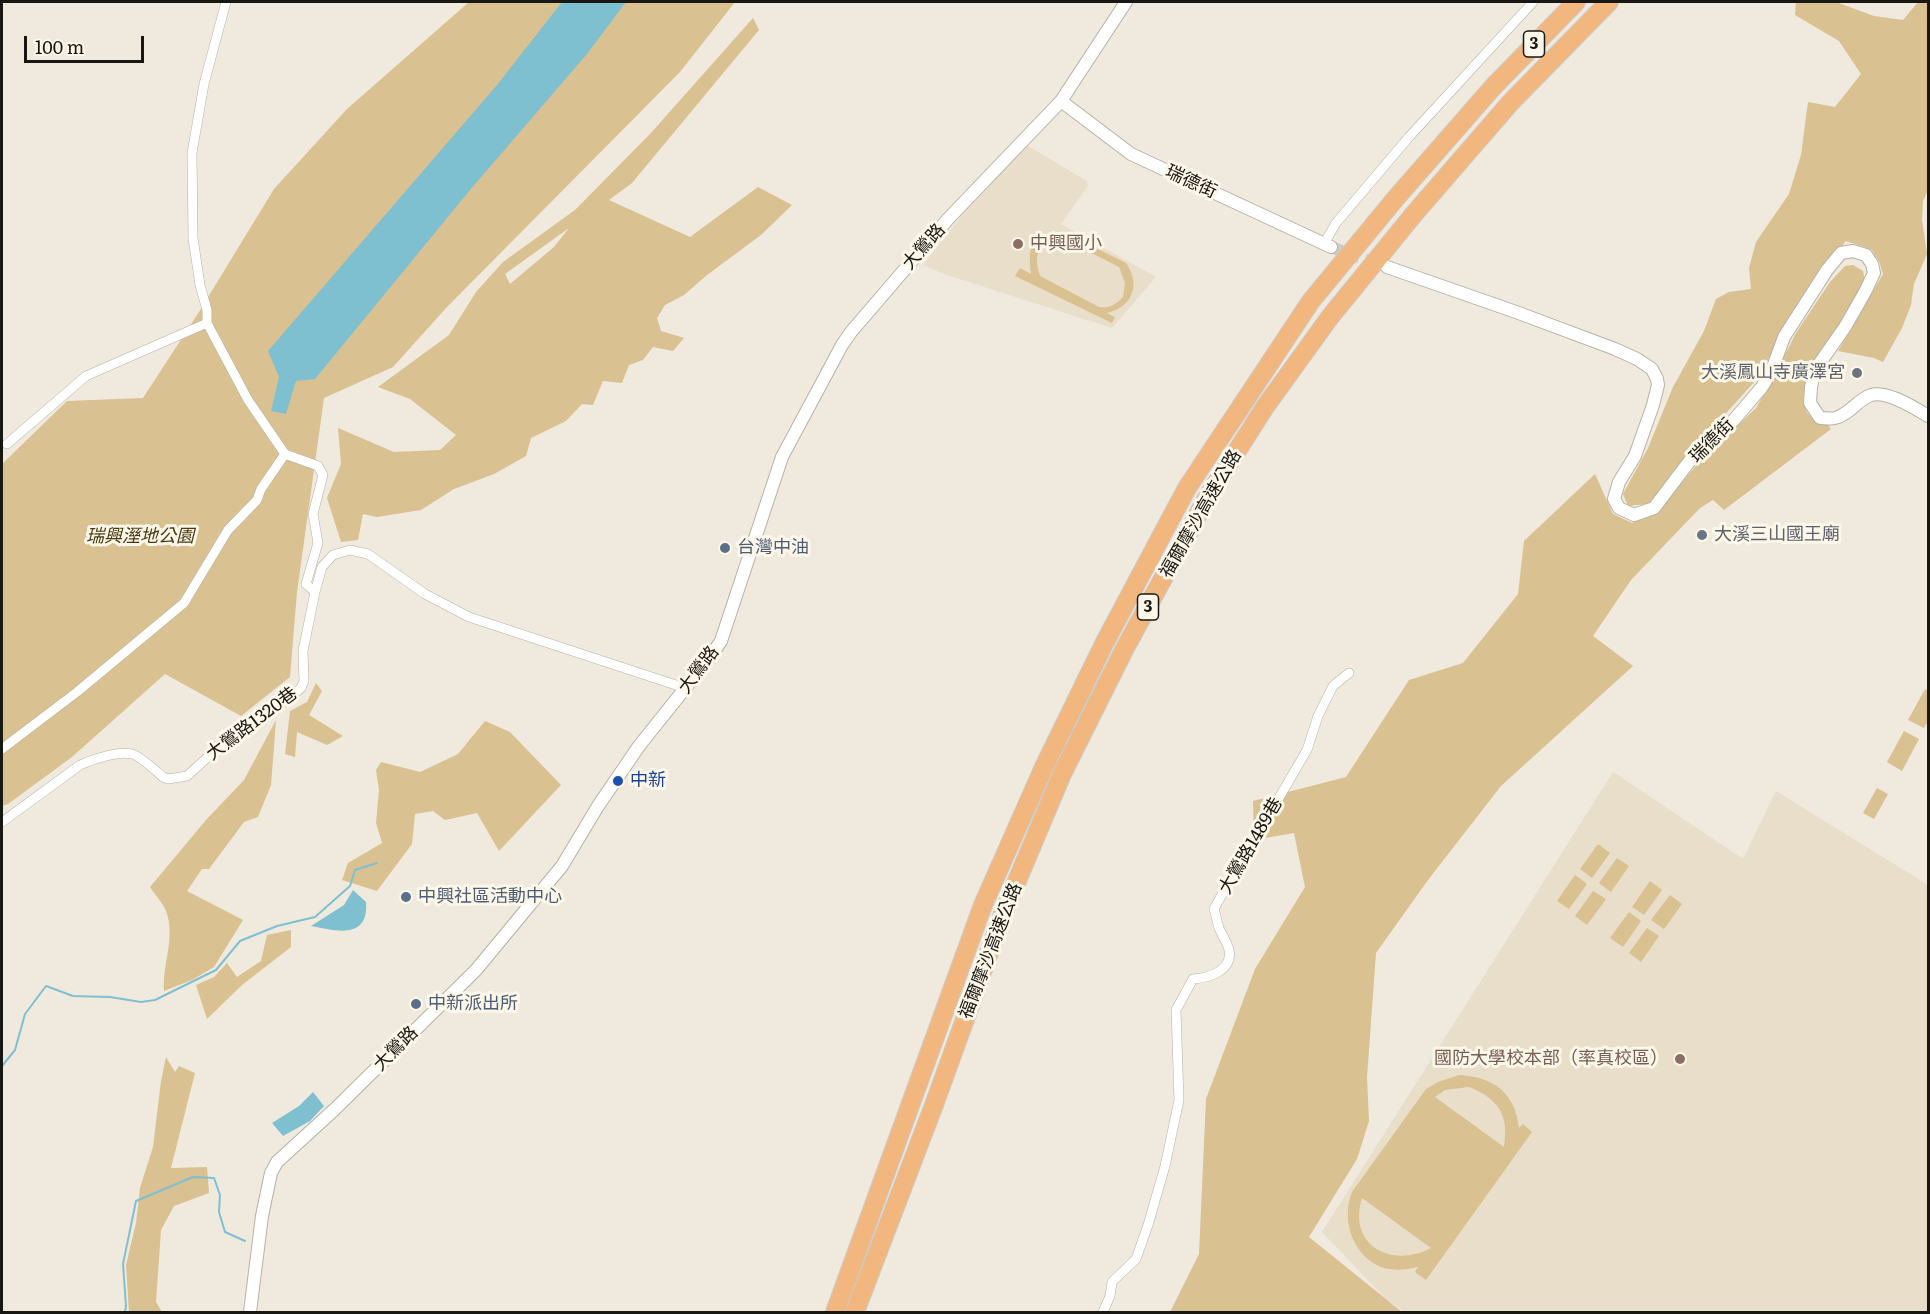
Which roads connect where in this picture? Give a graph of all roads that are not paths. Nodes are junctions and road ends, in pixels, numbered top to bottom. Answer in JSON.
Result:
{"nodes":[{"id":1,"x":226,"y":2,"type":"edge"},
{"id":2,"x":1126,"y":2,"type":"edge"},
{"id":3,"x":1533,"y":2,"type":"edge"},
{"id":4,"x":1576,"y":2,"type":"edge"},
{"id":5,"x":1609,"y":2,"type":"edge"},
{"id":6,"x":1061,"y":101,"type":"junction"},
{"id":7,"x":1327,"y":246,"type":"joint"},
{"id":8,"x":1387,"y":267,"type":"tunnel mouth"},
{"id":9,"x":207,"y":323,"type":"junction"},
{"id":10,"x":1929,"y":416,"type":"edge"},
{"id":11,"x":7,"y":444,"type":"dead end"},
{"id":12,"x":285,"y":454,"type":"junction"},
{"id":13,"x":315,"y":592,"type":"junction"},
{"id":14,"x":1349,"y":673,"type":"dead end"},
{"id":15,"x":685,"y":688,"type":"junction"},
{"id":16,"x":4,"y":749,"type":"edge"},
{"id":17,"x":2,"y":822,"type":"edge"},
{"id":18,"x":250,"y":1312,"type":"edge"},
{"id":19,"x":836,"y":1312,"type":"edge"},
{"id":20,"x":855,"y":1312,"type":"edge"},
{"id":21,"x":1103,"y":1312,"type":"edge"}],
"edges":[{"from":1,"to":9,"type":"street"},
{"from":2,"to":6,"type":"street","name":"大鶯路"},
{"from":3,"to":7,"type":"street"},
{"from":4,"to":19,"type":"highway","name":"福爾摩沙高速公路","number":"3"},
{"from":5,"to":20,"type":"highway","name":"福爾摩沙高速公路","number":"3"},
{"from":6,"to":7,"type":"street","name":"瑞德街"},
{"from":6,"to":15,"type":"street","name":"大鶯路"},
{"from":8,"to":10,"type":"street","name":"瑞德街"},
{"from":9,"to":11,"type":"street"},
{"from":9,"to":12,"type":"street"},
{"from":12,"to":13,"type":"street"},
{"from":12,"to":16,"type":"street"},
{"from":13,"to":15,"type":"street","name":"大鶯路1320巷"},
{"from":13,"to":17,"type":"street","name":"大鶯路1320巷"},
{"from":14,"to":21,"type":"street","name":"大鶯路1489巷"},
{"from":15,"to":18,"type":"street","name":"大鶯路"}]}
